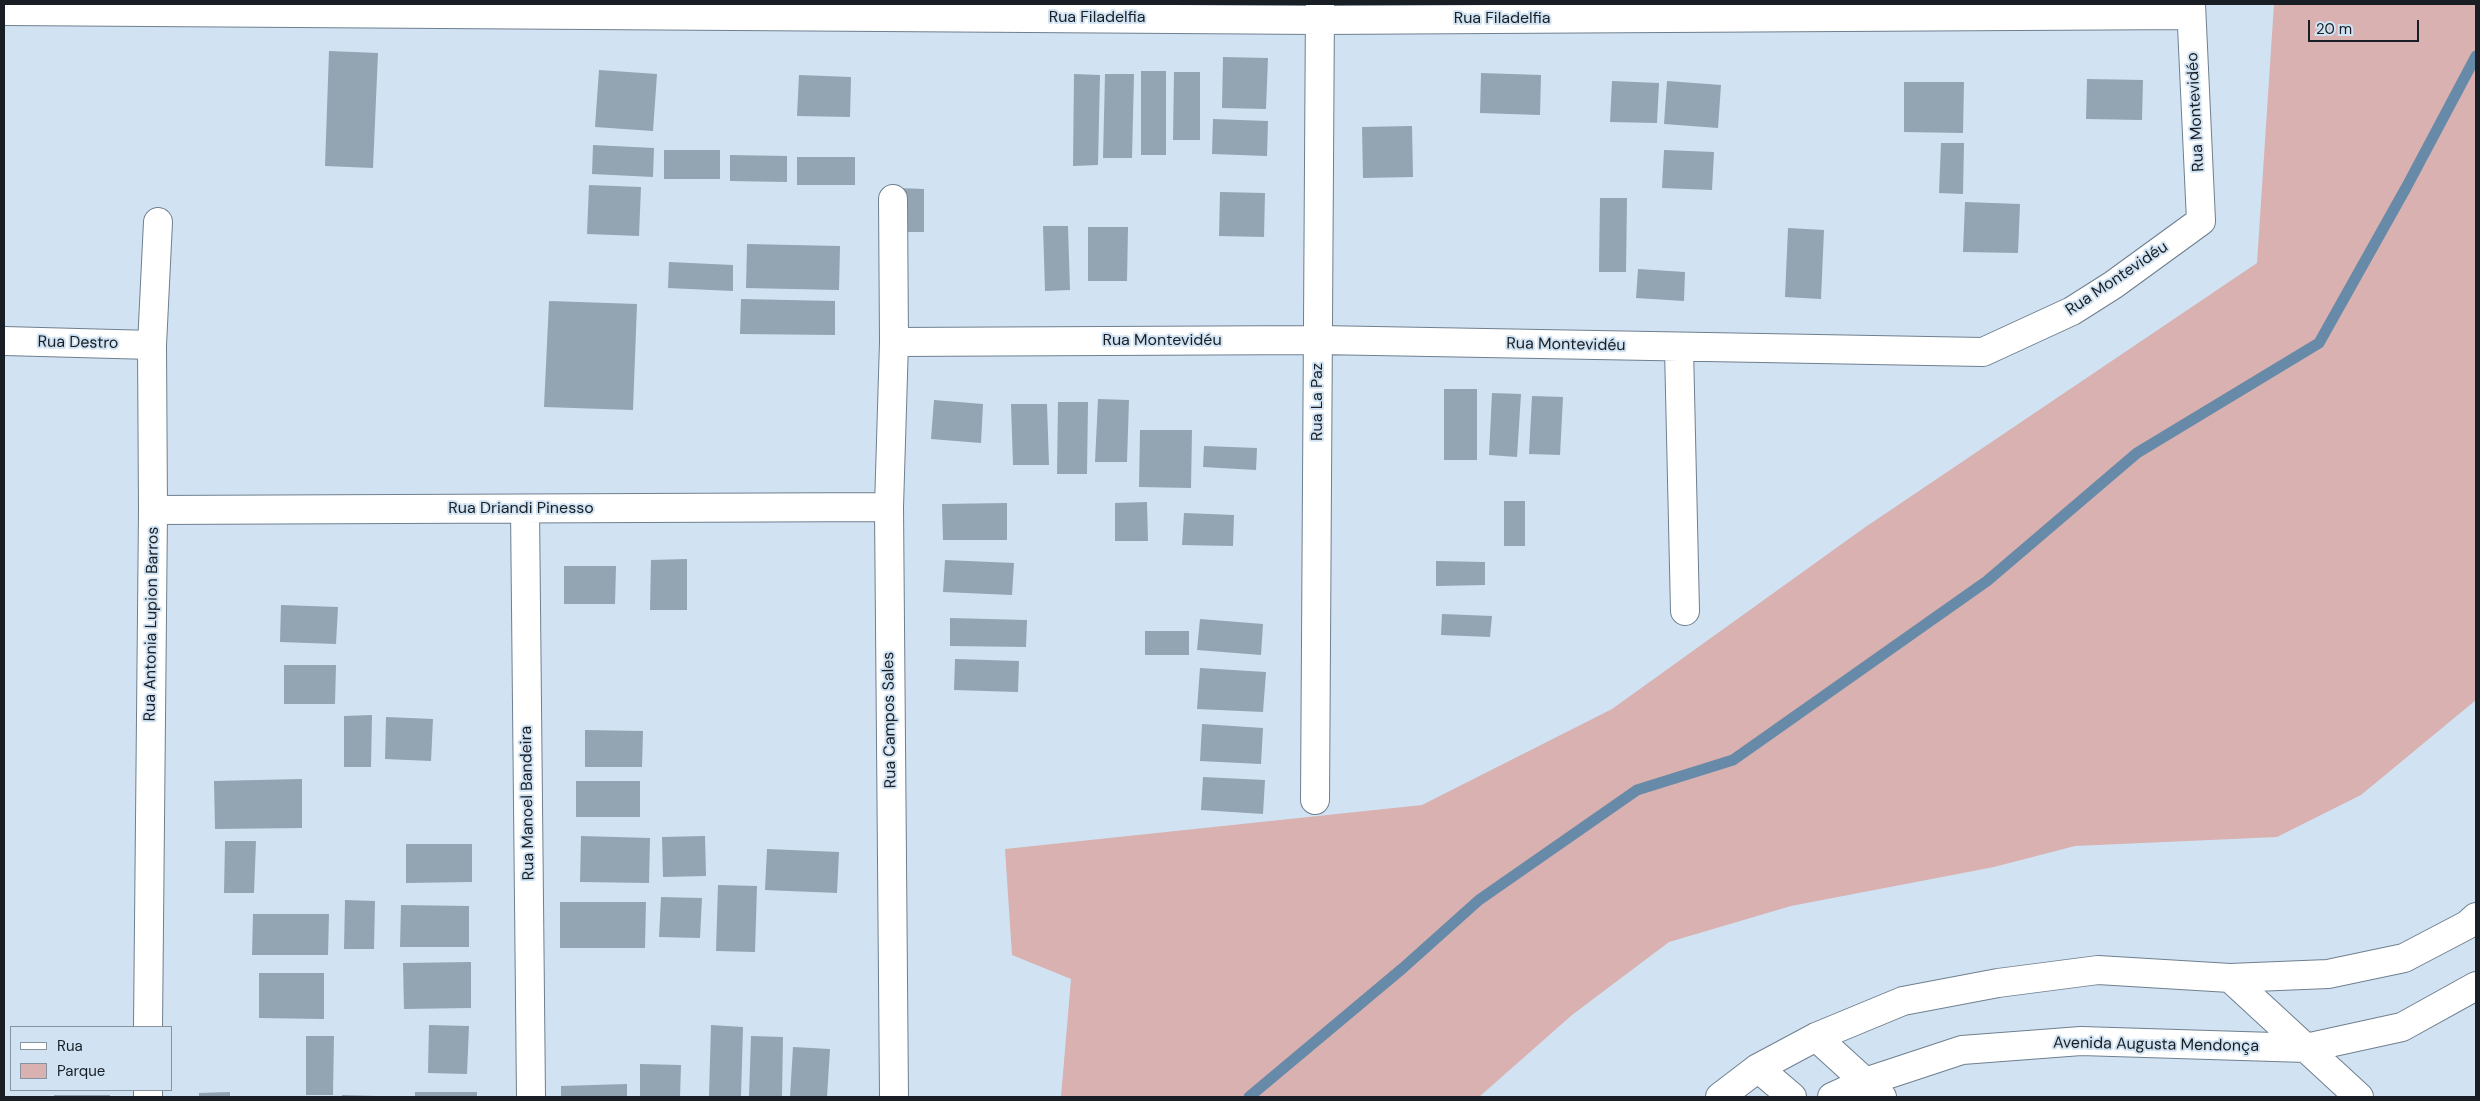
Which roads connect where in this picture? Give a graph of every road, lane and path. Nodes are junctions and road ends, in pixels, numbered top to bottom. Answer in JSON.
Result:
{"nodes":[{"id":1,"x":2191,"y":9,"type":"edge"},
{"id":2,"x":4,"y":12,"type":"edge"},
{"id":3,"x":1320,"y":12,"type":"edge"},
{"id":4,"x":893,"y":199,"type":"dead end"},
{"id":5,"x":2201,"y":221,"type":"joint"},
{"id":6,"x":158,"y":222,"type":"dead end"},
{"id":7,"x":1319,"y":340,"type":"junction"},
{"id":8,"x":4,"y":341,"type":"edge"},
{"id":9,"x":894,"y":342,"type":"junction"},
{"id":10,"x":152,"y":345,"type":"junction"},
{"id":11,"x":1679,"y":348,"type":"junction"},
{"id":12,"x":888,"y":507,"type":"junction"},
{"id":13,"x":525,"y":509,"type":"junction"},
{"id":14,"x":153,"y":510,"type":"junction"},
{"id":15,"x":1685,"y":611,"type":"dead end"},
{"id":16,"x":1315,"y":800,"type":"dead end"},
{"id":17,"x":2476,"y":917,"type":"edge"},
{"id":18,"x":2230,"y":978,"type":"junction"},
{"id":19,"x":2476,"y":986,"type":"edge"},
{"id":20,"x":148,"y":1026,"type":"edge"},
{"id":21,"x":1816,"y":1037,"type":"junction"},
{"id":22,"x":2306,"y":1048,"type":"junction"},
{"id":23,"x":1758,"y":1068,"type":"junction"},
{"id":24,"x":1873,"y":1090,"type":"edge"},
{"id":25,"x":531,"y":1097,"type":"edge"},
{"id":26,"x":894,"y":1097,"type":"edge"},
{"id":27,"x":1720,"y":1097,"type":"edge"},
{"id":28,"x":1792,"y":1097,"type":"edge"},
{"id":29,"x":1832,"y":1097,"type":"edge"},
{"id":30,"x":2359,"y":1097,"type":"edge"}],
"edges":[{"from":1,"to":3,"type":"street","name":"Rua Filadelfia"},
{"from":1,"to":5,"type":"street","name":"Rua Montevidéo"},
{"from":2,"to":3,"type":"street","name":"Rua Filadelfia"},
{"from":3,"to":7,"type":"street","name":"Rua La Paz"},
{"from":4,"to":9,"type":"street","name":"Rua Campos Sales"},
{"from":5,"to":11,"type":"street","name":"Rua Montevidéu"},
{"from":6,"to":10,"type":"street","name":"Rua Antonia Lupion Barros"},
{"from":7,"to":9,"type":"street","name":"Rua Montevidéu"},
{"from":7,"to":11,"type":"street","name":"Rua Montevidéu"},
{"from":7,"to":16,"type":"street","name":"Rua La Paz"},
{"from":8,"to":10,"type":"street","name":"Rua Destro"},
{"from":9,"to":12,"type":"street","name":"Rua Campos Sales"},
{"from":10,"to":14,"type":"street","name":"Rua Antonia Lupion Barros"},
{"from":11,"to":15,"type":"street"},
{"from":12,"to":13,"type":"street","name":"Rua Driandi Pinesso"},
{"from":12,"to":26,"type":"street","name":"Rua Campos Sales"},
{"from":13,"to":14,"type":"street","name":"Rua Driandi Pinesso"},
{"from":13,"to":25,"type":"street","name":"Rua Manoel Bandeira"},
{"from":14,"to":20,"type":"street","name":"Rua Antonia Lupion Barros"},
{"from":17,"to":18,"type":"street"},
{"from":18,"to":21,"type":"street"},
{"from":18,"to":22,"type":"street"},
{"from":19,"to":22,"type":"street","name":"Avenida Augusta Mendonça"},
{"from":21,"to":23,"type":"street"},
{"from":21,"to":24,"type":"street"},
{"from":22,"to":24,"type":"street","name":"Avenida Augusta Mendonça"},
{"from":22,"to":30,"type":"street"},
{"from":23,"to":27,"type":"street"},
{"from":23,"to":28,"type":"street"},
{"from":24,"to":29,"type":"street","name":"Avenida Augusta Mendonça"}]}
